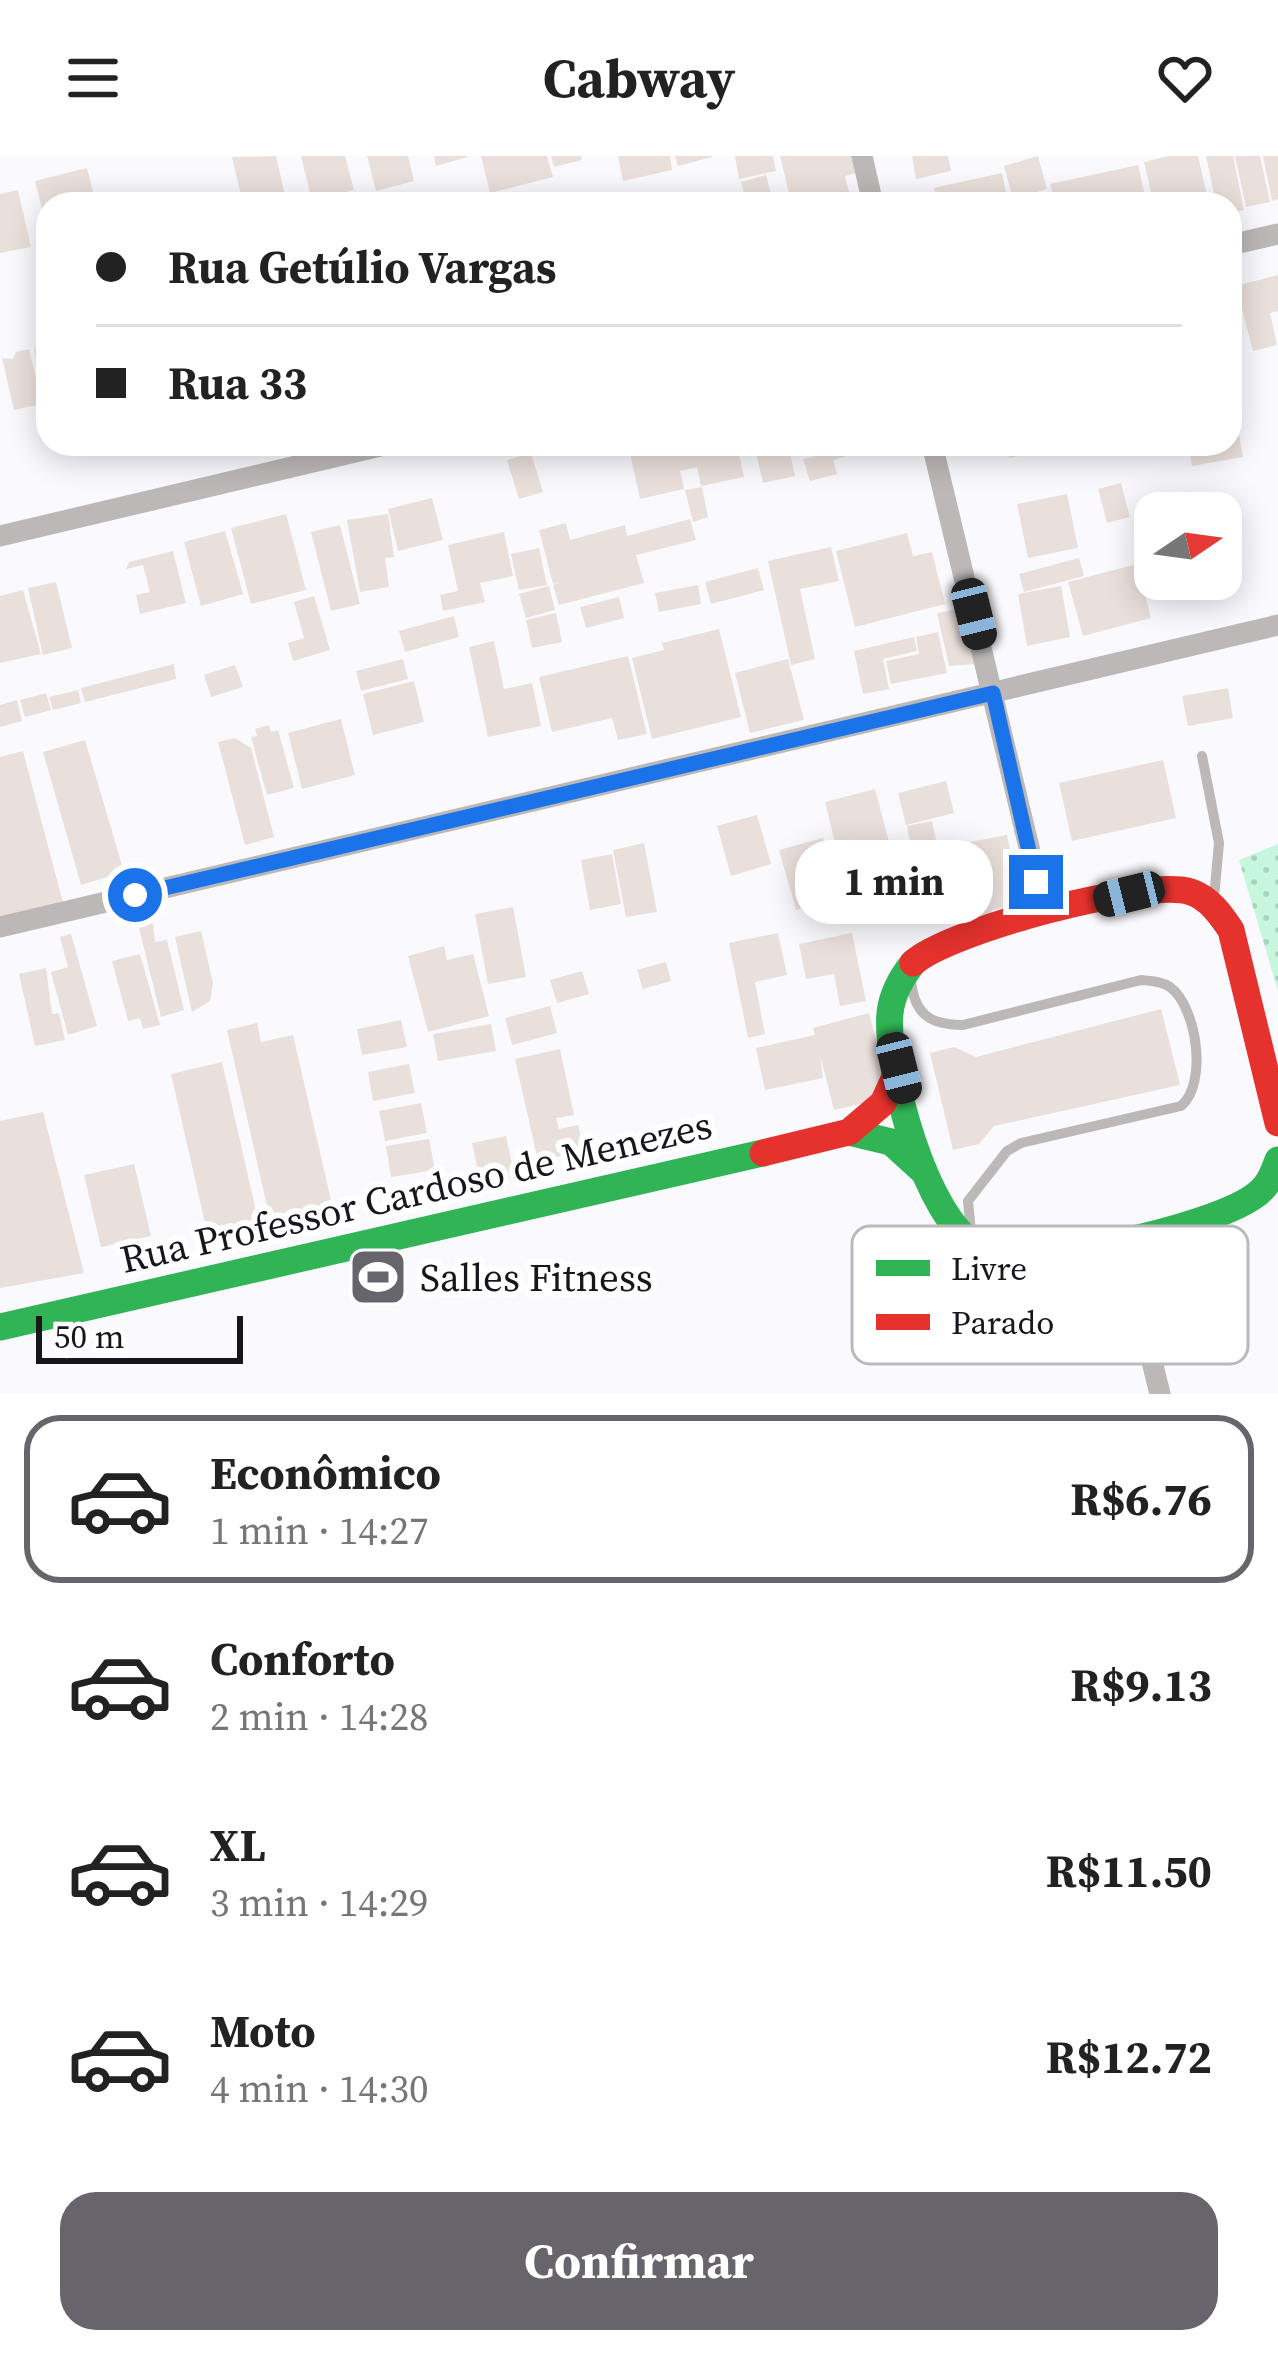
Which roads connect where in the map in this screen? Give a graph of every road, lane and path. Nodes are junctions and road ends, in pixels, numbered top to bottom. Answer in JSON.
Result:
{"nodes":[{"id":1,"x":862,"y":156,"type":"edge"},
{"id":2,"x":870,"y":192,"type":"edge"},
{"id":3,"x":1278,"y":234,"type":"edge"},
{"id":4,"x":1242,"y":242,"type":"edge"},
{"id":5,"x":338,"y":456,"type":"edge"},
{"id":6,"x":935,"y":456,"type":"edge"},
{"id":7,"x":0,"y":536,"type":"edge"},
{"id":8,"x":1278,"y":625,"type":"edge"},
{"id":9,"x":993,"y":693,"type":"junction"},
{"id":10,"x":1202,"y":756,"type":"dead end"},
{"id":11,"x":1213,"y":907,"type":"junction"},
{"id":12,"x":1022,"y":921,"type":"junction"},
{"id":13,"x":0,"y":927,"type":"edge"},
{"id":14,"x":912,"y":965,"type":"junction"},
{"id":15,"x":1244,"y":979,"type":"junction"},
{"id":16,"x":1278,"y":1009,"type":"edge"},
{"id":17,"x":899,"y":1068,"type":"junction"},
{"id":18,"x":1275,"y":1081,"type":"edge"},
{"id":19,"x":1278,"y":1123,"type":"edge"},
{"id":20,"x":849,"y":1132,"type":"junction"},
{"id":21,"x":1278,"y":1160,"type":"edge"},
{"id":22,"x":924,"y":1172,"type":"junction"},
{"id":23,"x":954,"y":1226,"type":"edge"},
{"id":24,"x":971,"y":1226,"type":"edge"},
{"id":25,"x":1171,"y":1226,"type":"edge"},
{"id":26,"x":0,"y":1328,"type":"edge"},
{"id":27,"x":1153,"y":1364,"type":"edge"},
{"id":28,"x":1160,"y":1394,"type":"edge"}],
"edges":[{"from":1,"to":2,"type":"street"},
{"from":3,"to":4,"type":"street"},
{"from":5,"to":7,"type":"street"},
{"from":6,"to":9,"type":"street"},
{"from":8,"to":9,"type":"street"},
{"from":9,"to":12,"type":"street"},
{"from":9,"to":13,"type":"street"},
{"from":10,"to":11,"type":"lane"},
{"from":11,"to":12,"type":"street"},
{"from":11,"to":15,"type":"street"},
{"from":12,"to":14,"type":"street"},
{"from":14,"to":17,"type":"street"},
{"from":14,"to":24,"type":"lane"},
{"from":15,"to":16,"type":"street"},
{"from":15,"to":18,"type":"street"},
{"from":17,"to":20,"type":"street"},
{"from":17,"to":22,"type":"street"},
{"from":18,"to":19,"type":"street"},
{"from":20,"to":22,"type":"street"},
{"from":20,"to":26,"type":"street","name":"Rua Professor Cardoso de Menezes"},
{"from":21,"to":25,"type":"street"},
{"from":22,"to":23,"type":"street"},
{"from":27,"to":28,"type":"street"}]}
